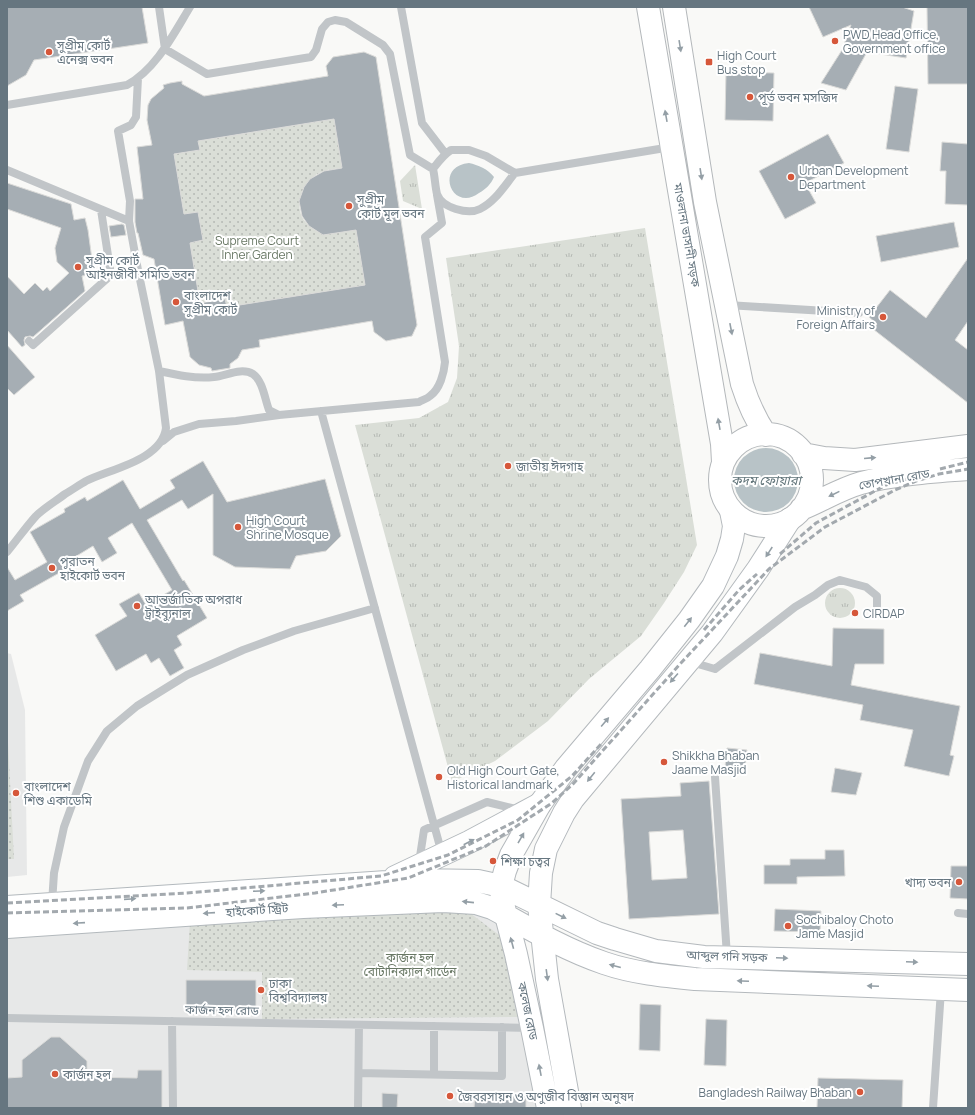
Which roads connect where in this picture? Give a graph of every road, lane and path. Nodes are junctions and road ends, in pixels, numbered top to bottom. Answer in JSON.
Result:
{"nodes":[{"id":1,"x":159,"y":7,"type":"edge"},
{"id":2,"x":190,"y":7,"type":"edge"},
{"id":3,"x":401,"y":7,"type":"edge"},
{"id":4,"x":648,"y":7,"type":"edge"},
{"id":5,"x":674,"y":7,"type":"edge"},
{"id":6,"x":164,"y":49,"type":"junction"},
{"id":7,"x":138,"y":78,"type":"junction"},
{"id":8,"x":7,"y":105,"type":"edge"},
{"id":9,"x":672,"y":147,"type":"junction"},
{"id":10,"x":445,"y":153,"type":"junction"},
{"id":11,"x":434,"y":169,"type":"junction"},
{"id":12,"x":7,"y":170,"type":"edge"},
{"id":13,"x":515,"y":173,"type":"junction"},
{"id":14,"x":437,"y":195,"type":"junction"},
{"id":15,"x":101,"y":210,"type":"junction"},
{"id":16,"x":129,"y":221,"type":"junction"},
{"id":17,"x":138,"y":270,"type":"junction"},
{"id":18,"x":111,"y":275,"type":"junction"},
{"id":19,"x":726,"y":305,"type":"junction"},
{"id":20,"x":859,"y":313,"type":"dead end"},
{"id":21,"x":29,"y":341,"type":"dead end"},
{"id":22,"x":159,"y":371,"type":"junction"},
{"id":23,"x":321,"y":411,"type":"junction"},
{"id":24,"x":279,"y":415,"type":"junction"},
{"id":25,"x":766,"y":434,"type":"junction"},
{"id":26,"x":161,"y":443,"type":"junction"},
{"id":27,"x":968,"y":446,"type":"edge"},
{"id":28,"x":803,"y":454,"type":"junction"},
{"id":29,"x":723,"y":462,"type":"junction"},
{"id":30,"x":968,"y":469,"type":"edge"},
{"id":31,"x":731,"y":511,"type":"junction"},
{"id":32,"x":796,"y":514,"type":"junction"},
{"id":33,"x":7,"y":552,"type":"edge"},
{"id":34,"x":375,"y":608,"type":"junction"},
{"id":35,"x":877,"y":610,"type":"dead end"},
{"id":36,"x":688,"y":662,"type":"junction"},
{"id":37,"x":715,"y":778,"type":"dead end"},
{"id":38,"x":533,"y":808,"type":"junction"},
{"id":39,"x":435,"y":825,"type":"junction"},
{"id":40,"x":443,"y":855,"type":"junction"},
{"id":41,"x":419,"y":866,"type":"junction"},
{"id":42,"x":383,"y":883,"type":"junction"},
{"id":43,"x":501,"y":886,"type":"junction"},
{"id":44,"x":539,"y":905,"type":"junction"},
{"id":45,"x":7,"y":907,"type":"edge"},
{"id":46,"x":958,"y":913,"type":"dead end"},
{"id":47,"x":52,"y":914,"type":"junction"},
{"id":48,"x":968,"y":914,"type":"edge"},
{"id":49,"x":505,"y":915,"type":"junction"},
{"id":50,"x":7,"y":927,"type":"edge"},
{"id":51,"x":542,"y":936,"type":"junction"},
{"id":52,"x":727,"y":957,"type":"junction"},
{"id":53,"x":968,"y":964,"type":"edge"},
{"id":54,"x":941,"y":989,"type":"junction"},
{"id":55,"x":968,"y":990,"type":"edge"},
{"id":56,"x":7,"y":1018,"type":"edge"},
{"id":57,"x":172,"y":1021,"type":"junction"},
{"id":58,"x":359,"y":1025,"type":"junction"},
{"id":59,"x":434,"y":1026,"type":"junction"},
{"id":60,"x":502,"y":1027,"type":"junction"},
{"id":61,"x":532,"y":1028,"type":"junction"},
{"id":62,"x":359,"y":1072,"type":"junction"},
{"id":63,"x":434,"y":1074,"type":"junction"},
{"id":64,"x":173,"y":1108,"type":"edge"},
{"id":65,"x":358,"y":1108,"type":"edge"},
{"id":66,"x":548,"y":1108,"type":"edge"},
{"id":67,"x":570,"y":1108,"type":"edge"},
{"id":68,"x":933,"y":1108,"type":"edge"}],
"edges":[{"from":1,"to":6,"type":"lane"},
{"from":2,"to":6,"type":"lane"},
{"from":3,"to":10,"type":"lane"},
{"from":9,"to":4,"type":"main road","name":"মাওলানা ভাসানী সড়ক","one_way":true},
{"from":5,"to":19,"type":"main road","name":"মাওলানা ভাসানী সড়ক","one_way":true},
{"from":6,"to":7,"type":"lane"},
{"from":6,"to":11,"type":"lane"},
{"from":7,"to":8,"type":"lane"},
{"from":7,"to":16,"type":"lane"},
{"from":9,"to":13,"type":"lane"},
{"from":29,"to":9,"type":"main road","name":"মাওলানা ভাসানী সড়ক","one_way":true},
{"from":10,"to":11,"type":"lane"},
{"from":10,"to":13,"type":"lane"},
{"from":11,"to":14,"type":"lane"},
{"from":12,"to":15,"type":"lane"},
{"from":13,"to":14,"type":"lane"},
{"from":14,"to":23,"type":"lane"},
{"from":15,"to":16,"type":"lane"},
{"from":15,"to":18,"type":"lane"},
{"from":16,"to":17,"type":"lane"},
{"from":17,"to":18,"type":"lane"},
{"from":17,"to":22,"type":"lane"},
{"from":18,"to":21,"type":"lane"},
{"from":19,"to":20,"type":"lane"},
{"from":19,"to":25,"type":"main road","name":"মাওলানা ভাসানী সড়ক","one_way":true},
{"from":22,"to":24,"type":"lane"},
{"from":22,"to":26,"type":"lane"},
{"from":23,"to":24,"type":"lane"},
{"from":23,"to":34,"type":"lane"},
{"from":24,"to":26,"type":"lane"},
{"from":25,"to":28,"type":"main road"},
{"from":25,"to":29,"type":"main road"},
{"from":26,"to":33,"type":"lane"},
{"from":28,"to":27,"type":"main road","name":"তোপখানা রোড","one_way":true},
{"from":28,"to":32,"type":"main road"},
{"from":29,"to":31,"type":"main road"},
{"from":30,"to":32,"type":"main road","name":"তোপখানা রোড","one_way":true},
{"from":31,"to":32,"type":"main road"},
{"from":38,"to":31,"type":"main road","one_way":true},
{"from":32,"to":36,"type":"main road","name":"কলেজ রোড","one_way":true},
{"from":34,"to":39,"type":"lane"},
{"from":34,"to":47,"type":"lane"},
{"from":35,"to":36,"type":"lane"},
{"from":36,"to":44,"type":"main road","name":"কলেজ রোড","one_way":true},
{"from":37,"to":52,"type":"lane"},
{"from":38,"to":39,"type":"lane"},
{"from":40,"to":38,"type":"main road","one_way":true},
{"from":43,"to":38,"type":"main road","one_way":true},
{"from":39,"to":40,"type":"lane"},
{"from":39,"to":41,"type":"lane"},
{"from":40,"to":41,"type":"main road"},
{"from":41,"to":42,"type":"main road"},
{"from":42,"to":43,"type":"main road","name":"হাইকোর্ট স্ট্রিট"},
{"from":47,"to":42,"type":"main road","name":"হাইকোর্ট স্ট্রিট","one_way":true},
{"from":43,"to":44,"type":"main road","name":"আব্দুল গনি সড়ক"},
{"from":43,"to":49,"type":"main road","name":"কলেজ রোড"},
{"from":44,"to":51,"type":"main road","name":"কলেজ রোড"},
{"from":44,"to":52,"type":"main road","name":"আব্দুল গনি সড়ক","one_way":true},
{"from":45,"to":47,"type":"main road","name":"হাইকোর্ট স্ট্রিট"},
{"from":46,"to":48,"type":"lane"},
{"from":49,"to":47,"type":"main road","name":"হাইকোর্ট স্ট্রিট","one_way":true},
{"from":47,"to":50,"type":"main road","name":"হাইকোর্ট স্ট্রিট"},
{"from":49,"to":51,"type":"main road","name":"আব্দুল গনি সড়ক"},
{"from":61,"to":49,"type":"main road","name":"কলেজ রোড","one_way":true},
{"from":54,"to":51,"type":"main road","name":"আব্দুল গনি সড়ক","one_way":true},
{"from":51,"to":67,"type":"main road","name":"কলেজ রোড","one_way":true},
{"from":52,"to":53,"type":"main road","name":"আব্দুল গনি সড়ক","one_way":true},
{"from":54,"to":55,"type":"main road","name":"আব্দুল গনি সড়ক"},
{"from":54,"to":68,"type":"lane"},
{"from":56,"to":57,"type":"lane","name":"কার্জন হল রোড"},
{"from":57,"to":58,"type":"lane","name":"কার্জন হল রোড"},
{"from":57,"to":64,"type":"lane"},
{"from":58,"to":59,"type":"lane","name":"কার্জন হল রোড"},
{"from":58,"to":62,"type":"lane"},
{"from":59,"to":60,"type":"lane","name":"কার্জন হল রোড"},
{"from":59,"to":63,"type":"lane"},
{"from":60,"to":61,"type":"lane","name":"কার্জন হল রোড"},
{"from":60,"to":63,"type":"lane"},
{"from":66,"to":61,"type":"main road","name":"কলেজ রোড","one_way":true},
{"from":62,"to":63,"type":"lane"},
{"from":62,"to":65,"type":"lane"}]}
